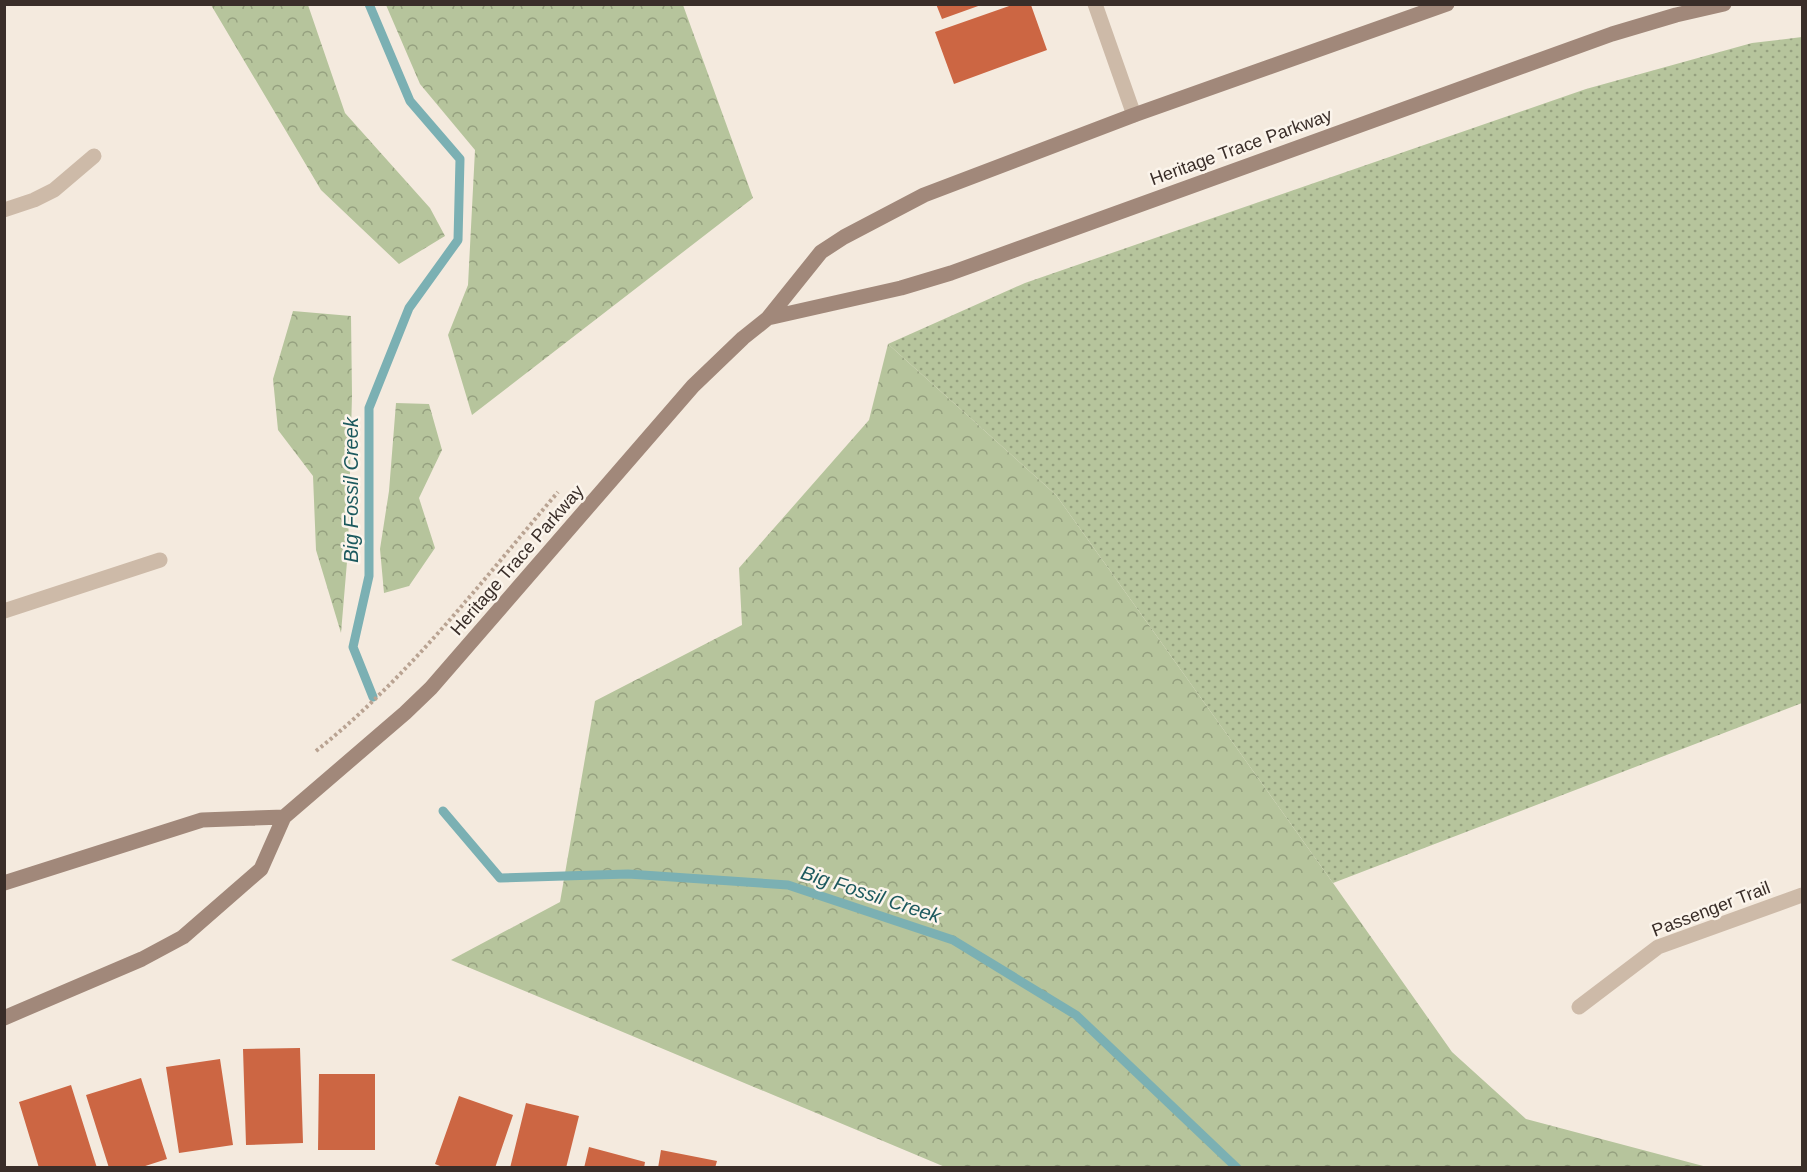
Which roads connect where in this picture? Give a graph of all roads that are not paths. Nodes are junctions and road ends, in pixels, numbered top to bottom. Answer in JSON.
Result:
{"nodes":[{"id":1,"x":1095,"y":4,"type":"edge"},
{"id":2,"x":1447,"y":4,"type":"edge"},
{"id":3,"x":1725,"y":4,"type":"edge"},
{"id":4,"x":1134,"y":116,"type":"junction"},
{"id":5,"x":94,"y":156,"type":"dead end"},
{"id":6,"x":4,"y":210,"type":"edge"},
{"id":7,"x":768,"y":318,"type":"junction"},
{"id":8,"x":160,"y":560,"type":"dead end"},
{"id":9,"x":4,"y":611,"type":"edge"},
{"id":10,"x":284,"y":817,"type":"junction"},
{"id":11,"x":4,"y":883,"type":"edge"},
{"id":12,"x":1803,"y":895,"type":"edge"},
{"id":13,"x":1579,"y":1007,"type":"dead end"},
{"id":14,"x":4,"y":1018,"type":"edge"}],
"edges":[{"from":1,"to":4,"type":"street"},
{"from":2,"to":4,"type":"street","name":"Heritage Trace Parkway"},
{"from":3,"to":7,"type":"street","name":"Heritage Trace Parkway"},
{"from":4,"to":7,"type":"street","name":"Heritage Trace Parkway"},
{"from":5,"to":6,"type":"street"},
{"from":7,"to":10,"type":"street","name":"Heritage Trace Parkway"},
{"from":8,"to":9,"type":"street"},
{"from":10,"to":11,"type":"street"},
{"from":10,"to":14,"type":"street","name":"Heritage Trace Parkway"},
{"from":12,"to":13,"type":"street","name":"Passenger Trail"}]}
